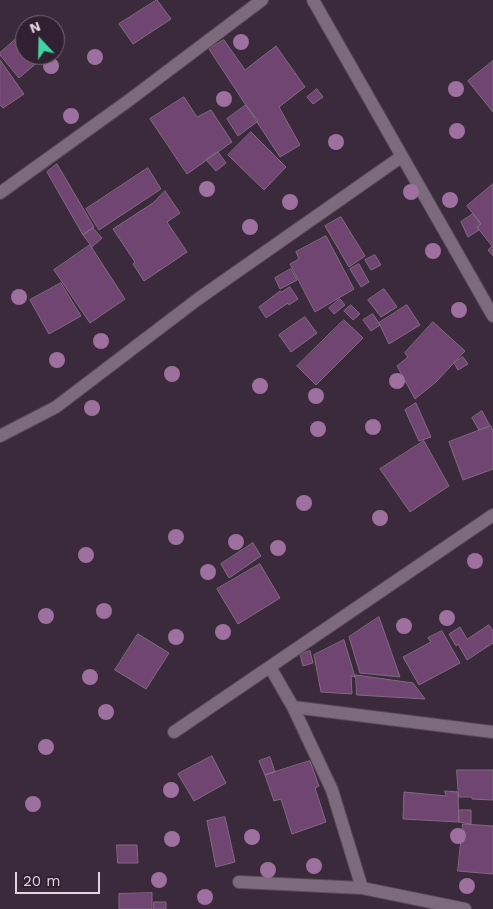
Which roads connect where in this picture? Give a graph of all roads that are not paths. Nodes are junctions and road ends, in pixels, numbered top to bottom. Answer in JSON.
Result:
{"nodes":[{"id":1,"x":262,"y":0,"type":"edge"},
{"id":2,"x":313,"y":0,"type":"edge"},
{"id":3,"x":401,"y":157,"type":"junction"},
{"id":4,"x":0,"y":193,"type":"edge"},
{"id":5,"x":493,"y":316,"type":"edge"},
{"id":6,"x":0,"y":436,"type":"edge"},
{"id":7,"x":493,"y":515,"type":"edge"},
{"id":8,"x":270,"y":667,"type":"junction"},
{"id":9,"x":293,"y":707,"type":"junction"},
{"id":10,"x":174,"y":732,"type":"dead end"},
{"id":11,"x":493,"y":732,"type":"edge"},
{"id":12,"x":239,"y":882,"type":"dead end"},
{"id":13,"x":362,"y":888,"type":"junction"},
{"id":14,"x":465,"y":909,"type":"edge"}],
"edges":[{"from":1,"to":4,"type":"street"},
{"from":2,"to":3,"type":"street"},
{"from":3,"to":5,"type":"street"},
{"from":3,"to":6,"type":"street"},
{"from":7,"to":8,"type":"street"},
{"from":8,"to":9,"type":"street"},
{"from":8,"to":10,"type":"street"},
{"from":9,"to":11,"type":"street"},
{"from":9,"to":13,"type":"street"},
{"from":12,"to":13,"type":"street"},
{"from":13,"to":14,"type":"street"}]}
